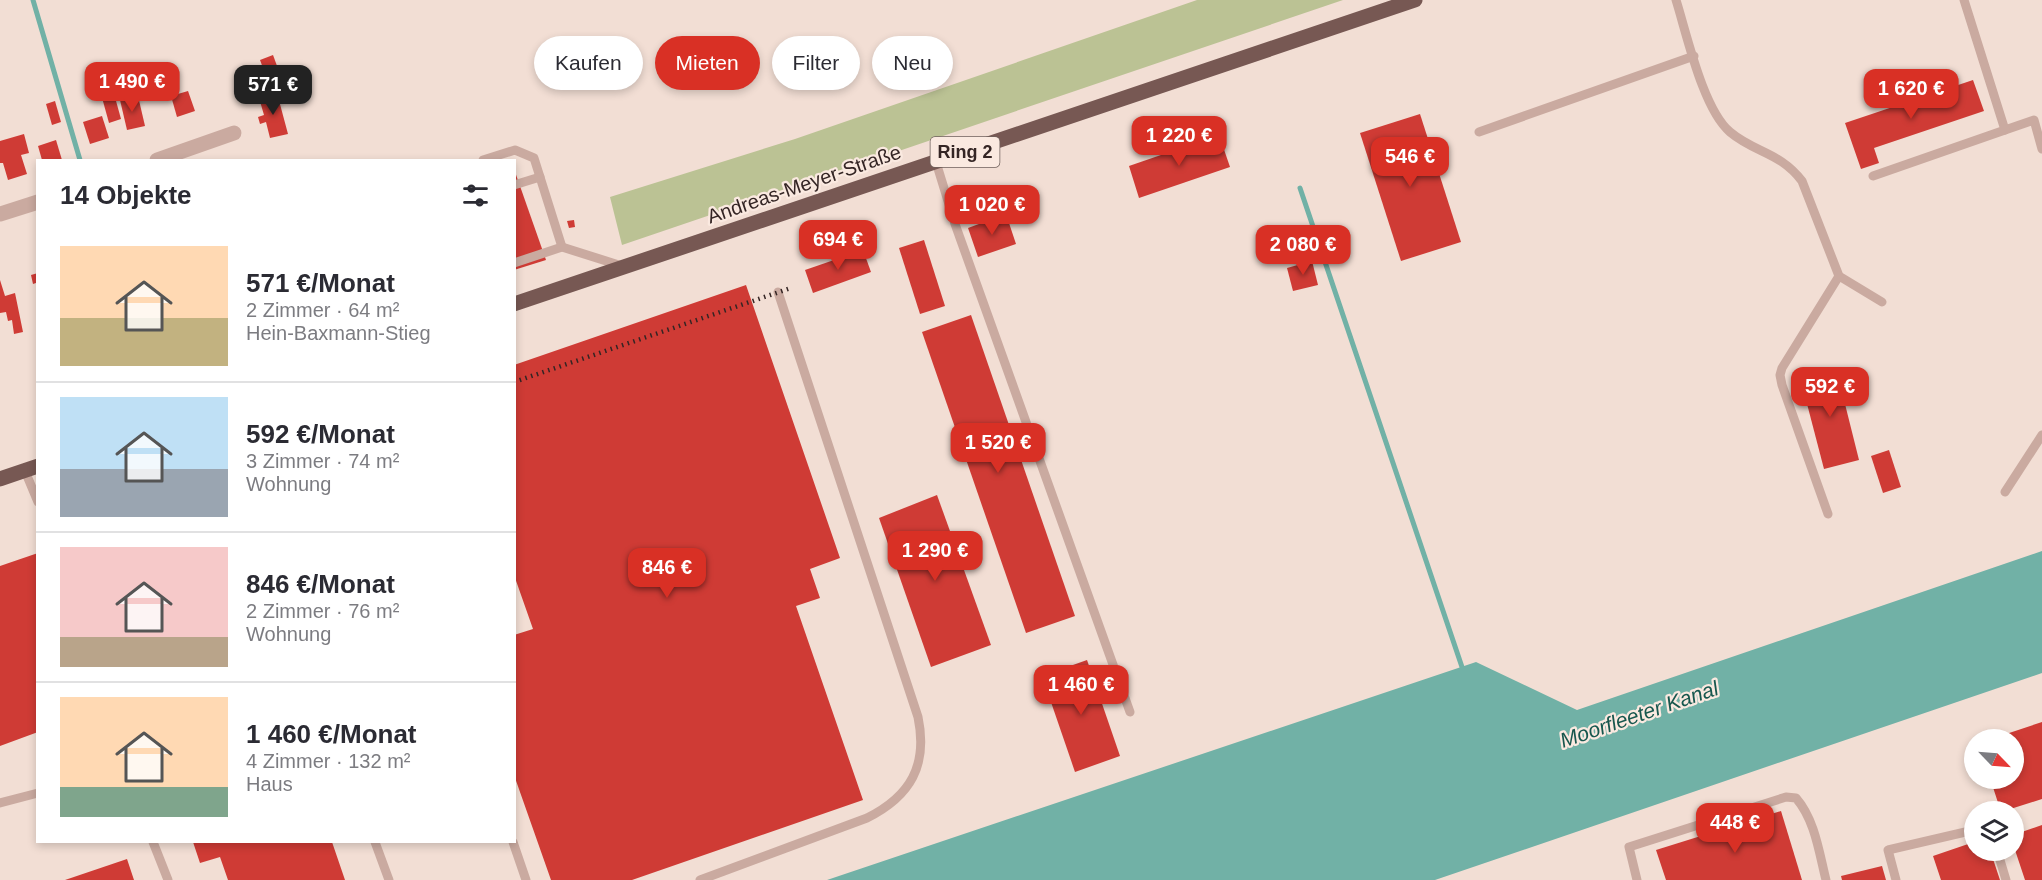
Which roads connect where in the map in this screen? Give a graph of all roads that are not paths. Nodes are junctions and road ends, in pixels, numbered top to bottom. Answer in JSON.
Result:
{"nodes":[{"id":1,"x":1414,"y":0,"type":"edge"},
{"id":2,"x":1676,"y":0,"type":"edge"},
{"id":3,"x":1964,"y":0,"type":"edge"},
{"id":4,"x":1694,"y":56,"type":"junction"},
{"id":5,"x":2005,"y":130,"type":"junction"},
{"id":6,"x":1479,"y":132,"type":"dead end"},
{"id":7,"x":234,"y":133,"type":"dead end"},
{"id":8,"x":2042,"y":148,"type":"edge"},
{"id":9,"x":160,"y":159,"type":"edge"},
{"id":10,"x":486,"y":159,"type":"edge"},
{"id":11,"x":936,"y":162,"type":"junction"},
{"id":12,"x":1873,"y":176,"type":"dead end"},
{"id":13,"x":540,"y":177,"type":"junction"},
{"id":14,"x":516,"y":184,"type":"edge"},
{"id":15,"x":36,"y":203,"type":"edge"},
{"id":16,"x":0,"y":214,"type":"edge"},
{"id":17,"x":562,"y":247,"type":"junction"},
{"id":18,"x":516,"y":261,"type":"edge"},
{"id":19,"x":624,"y":267,"type":"junction"},
{"id":20,"x":1839,"y":276,"type":"junction"},
{"id":21,"x":778,"y":292,"type":"dead end"},
{"id":22,"x":1882,"y":302,"type":"dead end"},
{"id":23,"x":516,"y":303,"type":"edge"},
{"id":24,"x":2042,"y":435,"type":"edge"},
{"id":25,"x":31,"y":468,"type":"edge"},
{"id":26,"x":0,"y":479,"type":"edge"},
{"id":27,"x":36,"y":492,"type":"edge"},
{"id":28,"x":2005,"y":492,"type":"dead end"},
{"id":29,"x":1828,"y":514,"type":"dead end"},
{"id":30,"x":1130,"y":712,"type":"dead end"},
{"id":31,"x":36,"y":794,"type":"edge"},
{"id":32,"x":0,"y":803,"type":"edge"},
{"id":33,"x":1964,"y":832,"type":"edge"},
{"id":34,"x":153,"y":843,"type":"edge"},
{"id":35,"x":375,"y":843,"type":"edge"},
{"id":36,"x":513,"y":843,"type":"edge"},
{"id":37,"x":2001,"y":861,"type":"edge"},
{"id":38,"x":168,"y":880,"type":"edge"},
{"id":39,"x":390,"y":880,"type":"edge"},
{"id":40,"x":526,"y":880,"type":"edge"},
{"id":41,"x":700,"y":880,"type":"edge"},
{"id":42,"x":1637,"y":880,"type":"edge"},
{"id":43,"x":1826,"y":880,"type":"edge"},
{"id":44,"x":1896,"y":880,"type":"edge"},
{"id":45,"x":2007,"y":880,"type":"edge"}],
"edges":[{"from":1,"to":11,"type":"main road","name":"Andreas-Meyer-Straße","number":"Ring 2"},
{"from":2,"to":4,"type":"lane"},
{"from":3,"to":5,"type":"lane"},
{"from":4,"to":6,"type":"lane"},
{"from":4,"to":20,"type":"lane"},
{"from":5,"to":8,"type":"lane"},
{"from":5,"to":12,"type":"lane"},
{"from":7,"to":9,"type":"street"},
{"from":10,"to":13,"type":"lane"},
{"from":11,"to":19,"type":"main road","name":"Andreas-Meyer-Straße","number":"Ring 2"},
{"from":11,"to":30,"type":"lane"},
{"from":13,"to":14,"type":"lane"},
{"from":13,"to":17,"type":"lane"},
{"from":15,"to":16,"type":"street"},
{"from":17,"to":18,"type":"lane"},
{"from":17,"to":19,"type":"lane"},
{"from":19,"to":23,"type":"main road","name":"Andreas-Meyer-Straße","number":"Ring 2"},
{"from":20,"to":22,"type":"lane"},
{"from":20,"to":29,"type":"lane"},
{"from":21,"to":41,"type":"lane"},
{"from":24,"to":28,"type":"lane"},
{"from":25,"to":26,"type":"main road"},
{"from":25,"to":27,"type":"lane"},
{"from":31,"to":32,"type":"lane"},
{"from":33,"to":44,"type":"lane"},
{"from":34,"to":38,"type":"lane"},
{"from":35,"to":39,"type":"lane"},
{"from":36,"to":40,"type":"lane"},
{"from":37,"to":45,"type":"lane"},
{"from":42,"to":43,"type":"lane"}]}
